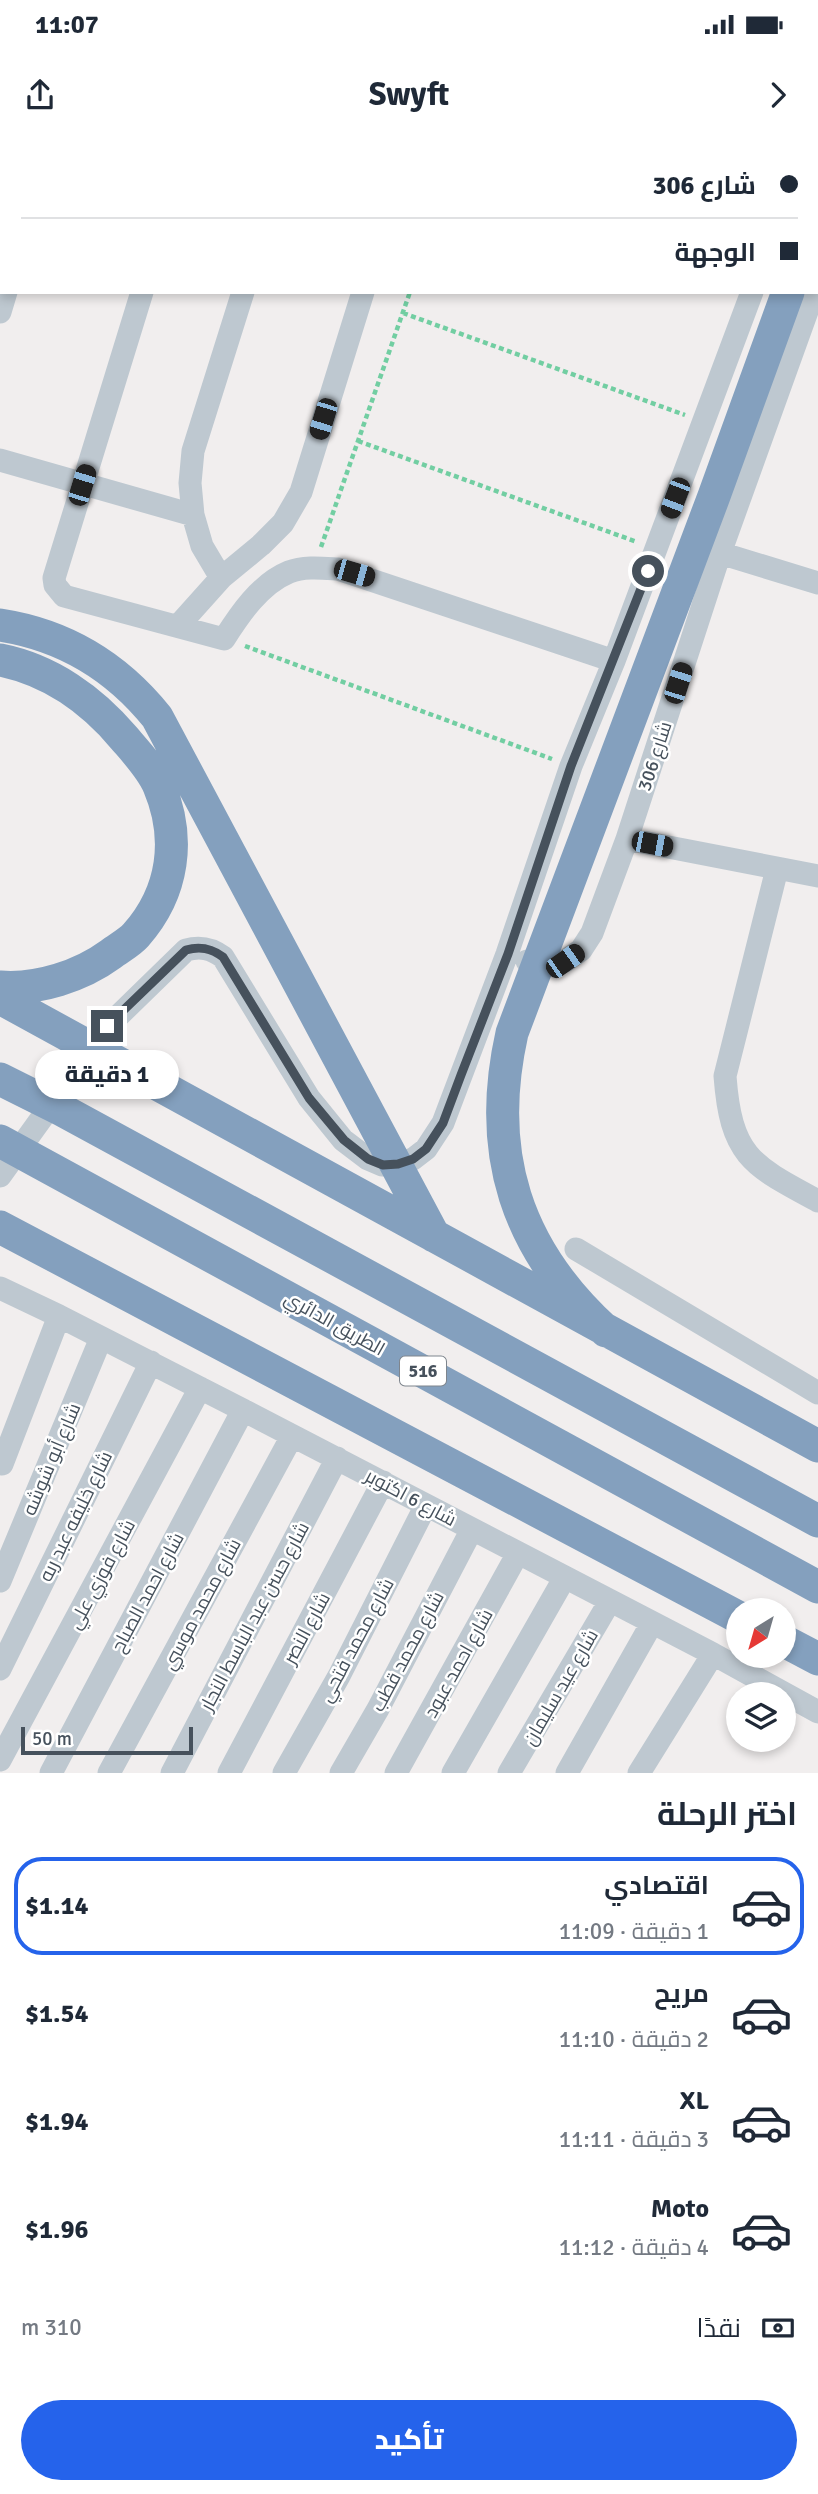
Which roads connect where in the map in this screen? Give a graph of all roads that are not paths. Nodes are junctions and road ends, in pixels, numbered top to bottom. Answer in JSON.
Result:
{"nodes":[{"id":1,"x":5,"y":294,"type":"edge"},
{"id":2,"x":141,"y":294,"type":"edge"},
{"id":3,"x":242,"y":294,"type":"edge"},
{"id":4,"x":355,"y":294,"type":"edge"},
{"id":5,"x":751,"y":294,"type":"edge"},
{"id":6,"x":787,"y":294,"type":"edge"},
{"id":7,"x":813,"y":294,"type":"edge"},
{"id":8,"x":0,"y":312,"type":"edge"},
{"id":9,"x":0,"y":460,"type":"edge"},
{"id":10,"x":82,"y":485,"type":"junction"},
{"id":11,"x":193,"y":515,"type":"junction"},
{"id":12,"x":720,"y":553,"type":"junction"},
{"id":13,"x":221,"y":578,"type":"junction"},
{"id":14,"x":818,"y":583,"type":"edge"},
{"id":15,"x":0,"y":625,"type":"edge"},
{"id":16,"x":178,"y":626,"type":"junction"},
{"id":17,"x":0,"y":660,"type":"edge"},
{"id":18,"x":614,"y":661,"type":"junction"},
{"id":19,"x":628,"y":839,"type":"junction"},
{"id":20,"x":777,"y":869,"type":"junction"},
{"id":21,"x":818,"y":876,"type":"edge"},
{"id":22,"x":508,"y":954,"type":"junction"},
{"id":23,"x":0,"y":987,"type":"edge"},
{"id":24,"x":0,"y":998,"type":"edge"},
{"id":25,"x":0,"y":1079,"type":"edge"},
{"id":26,"x":14,"y":1148,"type":"edge"},
{"id":27,"x":0,"y":1176,"type":"edge"},
{"id":28,"x":818,"y":1201,"type":"edge"},
{"id":29,"x":2,"y":1229,"type":"edge"},
{"id":30,"x":435,"y":1236,"type":"junction"},
{"id":31,"x":576,"y":1250,"type":"dead end"},
{"id":32,"x":3,"y":1296,"type":"edge"},
{"id":33,"x":59,"y":1316,"type":"junction"},
{"id":34,"x":606,"y":1331,"type":"junction"},
{"id":35,"x":101,"y":1338,"type":"junction"},
{"id":36,"x":151,"y":1363,"type":"junction"},
{"id":37,"x":200,"y":1388,"type":"junction"},
{"id":38,"x":818,"y":1393,"type":"edge"},
{"id":39,"x":243,"y":1410,"type":"junction"},
{"id":40,"x":292,"y":1436,"type":"junction"},
{"id":41,"x":818,"y":1446,"type":"edge"},
{"id":42,"x":337,"y":1458,"type":"junction"},
{"id":43,"x":2,"y":1464,"type":"dead end"},
{"id":44,"x":383,"y":1482,"type":"junction"},
{"id":45,"x":426,"y":1505,"type":"junction"},
{"id":46,"x":818,"y":1521,"type":"edge"},
{"id":47,"x":472,"y":1529,"type":"junction"},
{"id":48,"x":518,"y":1553,"type":"junction"},
{"id":49,"x":565,"y":1577,"type":"junction"},
{"id":50,"x":0,"y":1581,"type":"edge"},
{"id":51,"x":818,"y":1587,"type":"edge"},
{"id":52,"x":610,"y":1601,"type":"junction"},
{"id":53,"x":726,"y":1611,"type":"edge"},
{"id":54,"x":652,"y":1623,"type":"junction"},
{"id":55,"x":796,"y":1647,"type":"edge"},
{"id":56,"x":713,"y":1654,"type":"junction"},
{"id":57,"x":818,"y":1659,"type":"edge"},
{"id":58,"x":0,"y":1669,"type":"edge"},
{"id":59,"x":818,"y":1712,"type":"edge"},
{"id":60,"x":0,"y":1760,"type":"edge"},
{"id":61,"x":51,"y":1773,"type":"edge"},
{"id":62,"x":109,"y":1773,"type":"edge"},
{"id":63,"x":172,"y":1773,"type":"edge"},
{"id":64,"x":229,"y":1773,"type":"edge"},
{"id":65,"x":284,"y":1773,"type":"edge"},
{"id":66,"x":341,"y":1773,"type":"edge"},
{"id":67,"x":396,"y":1773,"type":"edge"},
{"id":68,"x":453,"y":1773,"type":"edge"},
{"id":69,"x":509,"y":1773,"type":"edge"},
{"id":70,"x":567,"y":1773,"type":"edge"},
{"id":71,"x":639,"y":1773,"type":"edge"}],
"edges":[{"from":1,"to":8,"type":"street"},
{"from":2,"to":10,"type":"street"},
{"from":3,"to":11,"type":"street"},
{"from":4,"to":13,"type":"street"},
{"from":5,"to":18,"type":"street"},
{"from":6,"to":34,"type":"highway"},
{"from":7,"to":12,"type":"street","name":"شارع 306"},
{"from":9,"to":10,"type":"street"},
{"from":10,"to":11,"type":"street"},
{"from":10,"to":16,"type":"street"},
{"from":11,"to":13,"type":"street"},
{"from":12,"to":14,"type":"street"},
{"from":12,"to":19,"type":"street","name":"شارع 306"},
{"from":13,"to":16,"type":"street"},
{"from":15,"to":30,"type":"highway"},
{"from":16,"to":18,"type":"street"},
{"from":17,"to":23,"type":"highway"},
{"from":18,"to":22,"type":"street"},
{"from":19,"to":20,"type":"street"},
{"from":19,"to":22,"type":"street","name":"شارع 306"},
{"from":20,"to":21,"type":"street"},
{"from":20,"to":28,"type":"street"},
{"from":22,"to":27,"type":"street"},
{"from":24,"to":30,"type":"highway"},
{"from":25,"to":46,"type":"highway"},
{"from":26,"to":51,"type":"highway","name":"الطريق الدائري","number":"516"},
{"from":29,"to":53,"type":"highway"},
{"from":30,"to":34,"type":"highway"},
{"from":31,"to":38,"type":"street"},
{"from":32,"to":33,"type":"street","name":"شارع 6 اكتوبر"},
{"from":33,"to":35,"type":"street","name":"شارع 6 اكتوبر"},
{"from":33,"to":43,"type":"street"},
{"from":34,"to":41,"type":"highway"},
{"from":35,"to":36,"type":"street","name":"شارع 6 اكتوبر"},
{"from":35,"to":50,"type":"street","name":"شارع أبو شوشه"},
{"from":36,"to":37,"type":"street","name":"شارع 6 اكتوبر"},
{"from":36,"to":58,"type":"street","name":"شارع خليفه عبد ربه"},
{"from":37,"to":39,"type":"street","name":"شارع 6 اكتوبر"},
{"from":37,"to":60,"type":"street","name":"شارع فوزي علي"},
{"from":39,"to":40,"type":"street","name":"شارع 6 اكتوبر"},
{"from":39,"to":61,"type":"street","name":"شارع احمد الصباح"},
{"from":40,"to":42,"type":"street","name":"شارع 6 اكتوبر"},
{"from":40,"to":62,"type":"street","name":"شارع محمد موسي"},
{"from":42,"to":44,"type":"street","name":"شارع 6 اكتوبر"},
{"from":42,"to":63,"type":"street","name":"شارع حسن عبد الباسط النجار"},
{"from":44,"to":45,"type":"street","name":"شارع 6 اكتوبر"},
{"from":44,"to":64,"type":"street","name":"شارع النصر"},
{"from":45,"to":47,"type":"street","name":"شارع 6 اكتوبر"},
{"from":45,"to":65,"type":"street","name":"شارع محمد فتحي"},
{"from":47,"to":48,"type":"street","name":"شارع 6 اكتوبر"},
{"from":47,"to":66,"type":"street","name":"شارع محمد قطب"},
{"from":48,"to":49,"type":"street","name":"شارع 6 اكتوبر"},
{"from":48,"to":67,"type":"street","name":"شارع احمد عبود"},
{"from":49,"to":52,"type":"street","name":"شارع 6 اكتوبر"},
{"from":49,"to":68,"type":"street"},
{"from":52,"to":54,"type":"street","name":"شارع 6 اكتوبر"},
{"from":52,"to":69,"type":"street","name":"شارع عيد سليمان"},
{"from":54,"to":56,"type":"street","name":"شارع 6 اكتوبر"},
{"from":54,"to":70,"type":"street"},
{"from":55,"to":57,"type":"highway"},
{"from":56,"to":59,"type":"street","name":"شارع 6 اكتوبر"},
{"from":56,"to":71,"type":"street"}]}
